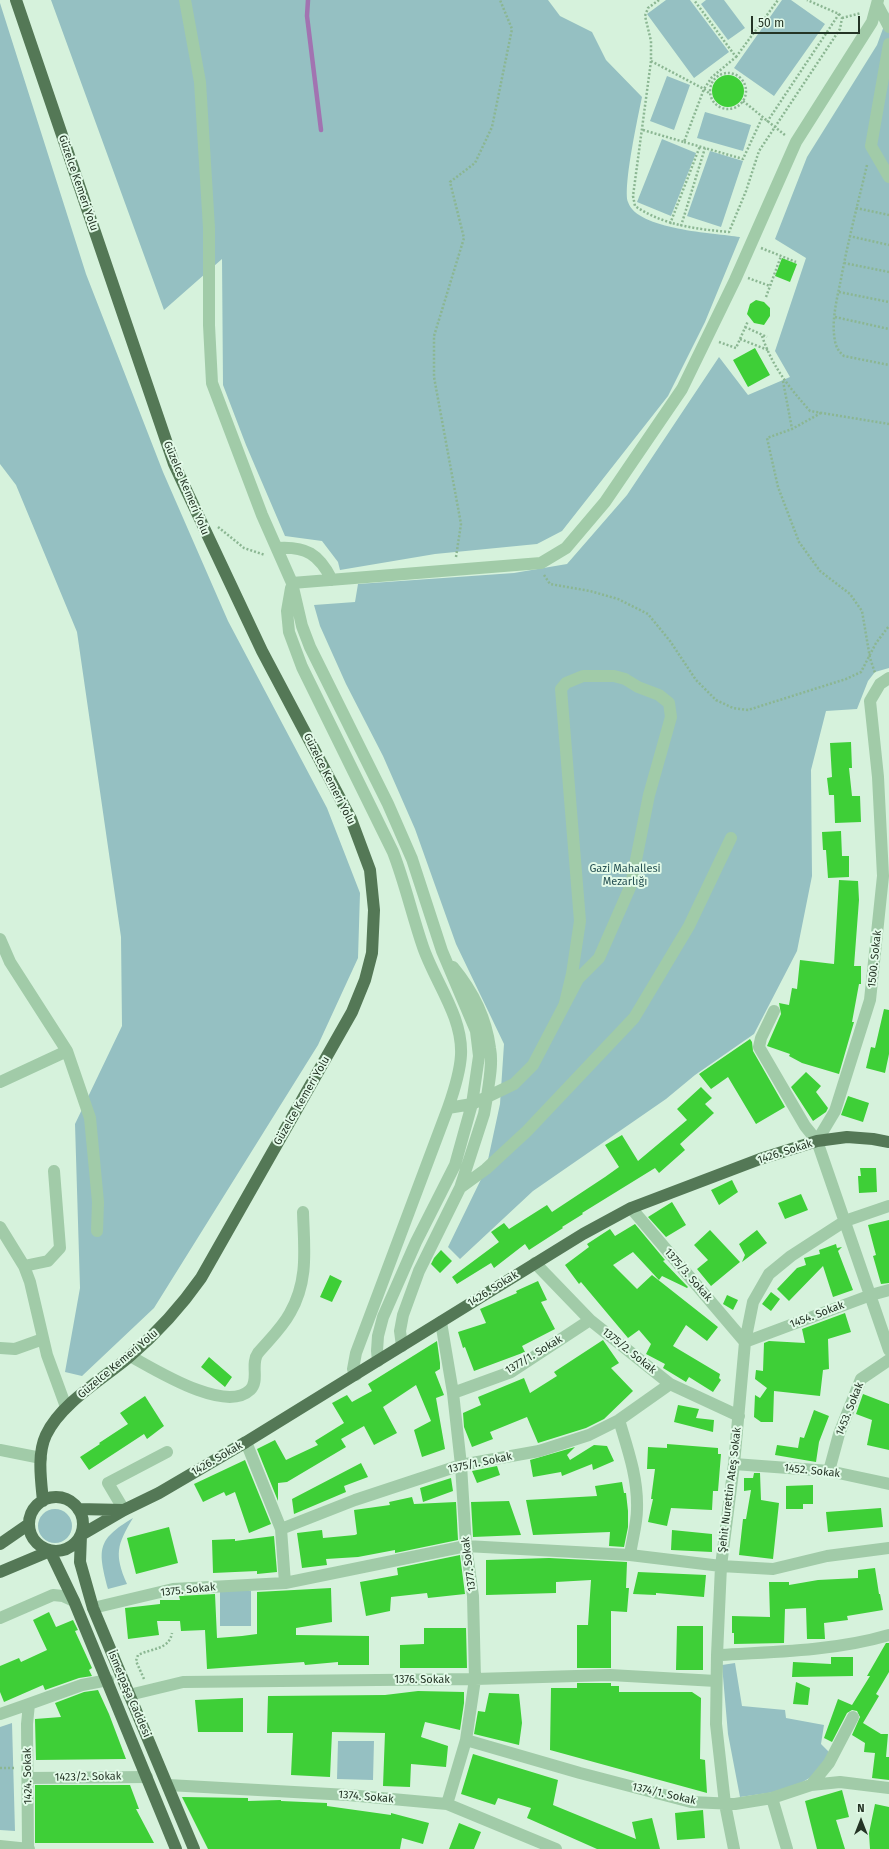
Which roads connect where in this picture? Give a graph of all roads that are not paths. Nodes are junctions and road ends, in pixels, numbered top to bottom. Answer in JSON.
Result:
{"nodes":[{"id":1,"x":16,"y":0,"type":"edge"},
{"id":2,"x":185,"y":0,"type":"edge"},
{"id":3,"x":876,"y":4,"type":"edge"},
{"id":4,"x":889,"y":27,"type":"edge"},
{"id":5,"x":889,"y":44,"type":"edge"},
{"id":6,"x":889,"y":177,"type":"edge"},
{"id":7,"x":273,"y":552,"type":"junction"},
{"id":8,"x":332,"y":580,"type":"junction"},
{"id":9,"x":292,"y":583,"type":"junction"},
{"id":10,"x":889,"y":678,"type":"edge"},
{"id":11,"x":731,"y":838,"type":"dead end"},
{"id":12,"x":0,"y":940,"type":"edge"},
{"id":13,"x":442,"y":951,"type":"junction"},
{"id":14,"x":565,"y":1003,"type":"junction"},
{"id":15,"x":774,"y":1010,"type":"dead end"},
{"id":16,"x":67,"y":1051,"type":"junction"},
{"id":17,"x":0,"y":1082,"type":"edge"},
{"id":18,"x":487,"y":1097,"type":"junction"},
{"id":19,"x":472,"y":1104,"type":"junction"},
{"id":20,"x":448,"y":1108,"type":"junction"},
{"id":21,"x":817,"y":1141,"type":"junction"},
{"id":22,"x":889,"y":1142,"type":"edge"},
{"id":23,"x":54,"y":1171,"type":"dead end"},
{"id":24,"x":460,"y":1188,"type":"junction"},
{"id":25,"x":889,"y":1206,"type":"edge"},
{"id":26,"x":631,"y":1208,"type":"junction"},
{"id":27,"x":303,"y":1212,"type":"dead end"},
{"id":28,"x":845,"y":1221,"type":"junction"},
{"id":29,"x":0,"y":1227,"type":"edge"},
{"id":30,"x":96,"y":1231,"type":"dead end"},
{"id":31,"x":535,"y":1263,"type":"junction"},
{"id":32,"x":24,"y":1266,"type":"junction"},
{"id":33,"x":889,"y":1290,"type":"edge"},
{"id":34,"x":871,"y":1295,"type":"junction"},
{"id":35,"x":590,"y":1320,"type":"junction"},
{"id":36,"x":441,"y":1322,"type":"junction"},
{"id":37,"x":43,"y":1339,"type":"junction"},
{"id":38,"x":745,"y":1342,"type":"junction"},
{"id":39,"x":402,"y":1346,"type":"junction"},
{"id":40,"x":0,"y":1348,"type":"edge"},
{"id":41,"x":889,"y":1350,"type":"edge"},
{"id":42,"x":130,"y":1356,"type":"junction"},
{"id":43,"x":889,"y":1360,"type":"edge"},
{"id":44,"x":378,"y":1361,"type":"junction"},
{"id":45,"x":356,"y":1375,"type":"junction"},
{"id":46,"x":670,"y":1384,"type":"junction"},
{"id":47,"x":453,"y":1393,"type":"junction"},
{"id":48,"x":66,"y":1407,"type":"junction"},
{"id":49,"x":739,"y":1416,"type":"junction"},
{"id":50,"x":619,"y":1420,"type":"junction"},
{"id":51,"x":246,"y":1442,"type":"junction"},
{"id":52,"x":0,"y":1450,"type":"edge"},
{"id":53,"x":167,"y":1452,"type":"dead end"},
{"id":54,"x":41,"y":1458,"type":"junction"},
{"id":55,"x":734,"y":1464,"type":"junction"},
{"id":56,"x":462,"y":1465,"type":"junction"},
{"id":57,"x":829,"y":1471,"type":"junction"},
{"id":58,"x":889,"y":1484,"type":"edge"},
{"id":59,"x":43,"y":1501,"type":"junction"},
{"id":60,"x":78,"y":1509,"type":"junction"},
{"id":61,"x":124,"y":1510,"type":"junction"},
{"id":62,"x":28,"y":1524,"type":"junction"},
{"id":63,"x":281,"y":1529,"type":"junction"},
{"id":64,"x":81,"y":1535,"type":"junction"},
{"id":65,"x":0,"y":1544,"type":"edge"},
{"id":66,"x":466,"y":1546,"type":"junction"},
{"id":67,"x":889,"y":1548,"type":"edge"},
{"id":68,"x":50,"y":1551,"type":"junction"},
{"id":69,"x":630,"y":1555,"type":"junction"},
{"id":70,"x":721,"y":1566,"type":"junction"},
{"id":71,"x":0,"y":1572,"type":"edge"},
{"id":72,"x":285,"y":1583,"type":"junction"},
{"id":73,"x":74,"y":1601,"type":"junction"},
{"id":74,"x":93,"y":1608,"type":"junction"},
{"id":75,"x":0,"y":1618,"type":"edge"},
{"id":76,"x":889,"y":1635,"type":"edge"},
{"id":77,"x":717,"y":1655,"type":"junction"},
{"id":78,"x":475,"y":1679,"type":"junction"},
{"id":79,"x":108,"y":1680,"type":"junction"},
{"id":80,"x":716,"y":1681,"type":"junction"},
{"id":81,"x":129,"y":1695,"type":"junction"},
{"id":82,"x":30,"y":1704,"type":"junction"},
{"id":83,"x":0,"y":1714,"type":"edge"},
{"id":84,"x":853,"y":1717,"type":"dead end"},
{"id":85,"x":466,"y":1740,"type":"junction"},
{"id":86,"x":147,"y":1776,"type":"junction"},
{"id":87,"x":28,"y":1778,"type":"junction"},
{"id":88,"x":168,"y":1785,"type":"junction"},
{"id":89,"x":812,"y":1785,"type":"junction"},
{"id":90,"x":889,"y":1788,"type":"edge"},
{"id":91,"x":772,"y":1798,"type":"junction"},
{"id":92,"x":447,"y":1804,"type":"junction"},
{"id":93,"x":725,"y":1804,"type":"junction"},
{"id":94,"x":526,"y":1843,"type":"edge"},
{"id":95,"x":0,"y":1846,"type":"edge"},
{"id":96,"x":29,"y":1849,"type":"edge"},
{"id":97,"x":176,"y":1849,"type":"edge"},
{"id":98,"x":194,"y":1849,"type":"edge"},
{"id":99,"x":556,"y":1849,"type":"edge"},
{"id":100,"x":734,"y":1849,"type":"edge"},
{"id":101,"x":787,"y":1849,"type":"edge"}],
"edges":[{"from":1,"to":42,"type":"main road","name":"Güzelce Kemeri Yolu"},
{"from":2,"to":7,"type":"street"},
{"from":3,"to":4,"type":"street"},
{"from":3,"to":8,"type":"street"},
{"from":5,"to":6,"type":"street"},
{"from":7,"to":8,"type":"street"},
{"from":7,"to":9,"type":"street"},
{"from":8,"to":9,"type":"street"},
{"from":9,"to":13,"type":"street"},
{"from":9,"to":20,"type":"street"},
{"from":10,"to":21,"type":"street","name":"1500. Sokak"},
{"from":11,"to":24,"type":"street"},
{"from":12,"to":16,"type":"street"},
{"from":13,"to":18,"type":"street"},
{"from":13,"to":19,"type":"street"},
{"from":14,"to":14,"type":"street"},
{"from":14,"to":18,"type":"street"},
{"from":15,"to":21,"type":"street"},
{"from":16,"to":17,"type":"street"},
{"from":16,"to":30,"type":"street"},
{"from":18,"to":19,"type":"street"},
{"from":18,"to":24,"type":"street"},
{"from":19,"to":20,"type":"street"},
{"from":19,"to":44,"type":"street"},
{"from":20,"to":45,"type":"street"},
{"from":21,"to":22,"type":"main road","name":"1426. Sokak"},
{"from":21,"to":26,"type":"main road","name":"1426. Sokak"},
{"from":21,"to":28,"type":"street"},
{"from":23,"to":32,"type":"street"},
{"from":24,"to":39,"type":"street"},
{"from":25,"to":28,"type":"street","name":"Şehit Nurettin Ateş Sokak"},
{"from":26,"to":31,"type":"main road","name":"1426. Sokak"},
{"from":26,"to":38,"type":"street","name":"1375/3. Sokak"},
{"from":27,"to":42,"type":"street"},
{"from":28,"to":34,"type":"street"},
{"from":28,"to":38,"type":"street","name":"Şehit Nurettin Ateş Sokak"},
{"from":29,"to":32,"type":"street"},
{"from":31,"to":35,"type":"street","name":"1375/2. Sokak"},
{"from":31,"to":36,"type":"main road","name":"1426. Sokak"},
{"from":32,"to":37,"type":"street"},
{"from":33,"to":34,"type":"street","name":"1454. Sokak"},
{"from":34,"to":38,"type":"street","name":"1454. Sokak"},
{"from":34,"to":41,"type":"street"},
{"from":35,"to":46,"type":"street","name":"1375/2. Sokak"},
{"from":35,"to":47,"type":"street","name":"1377/1. Sokak"},
{"from":36,"to":39,"type":"main road","name":"1426. Sokak"},
{"from":36,"to":47,"type":"street","name":"1377. Sokak"},
{"from":37,"to":40,"type":"street"},
{"from":37,"to":48,"type":"street"},
{"from":38,"to":49,"type":"street","name":"Şehit Nurettin Ateş Sokak"},
{"from":39,"to":44,"type":"main road","name":"1426. Sokak"},
{"from":42,"to":48,"type":"main road","name":"Güzelce Kemeri Yolu"},
{"from":43,"to":57,"type":"street","name":"1453. Sokak"},
{"from":44,"to":45,"type":"main road","name":"1426. Sokak"},
{"from":45,"to":51,"type":"main road","name":"1426. Sokak"},
{"from":46,"to":49,"type":"street","name":"1375/2. Sokak"},
{"from":46,"to":50,"type":"street","name":"1375/1. Sokak"},
{"from":47,"to":56,"type":"street","name":"1377. Sokak"},
{"from":48,"to":54,"type":"main road","name":"Güzelce Kemeri Yolu"},
{"from":49,"to":55,"type":"street","name":"Şehit Nurettin Ateş Sokak"},
{"from":50,"to":56,"type":"street","name":"1375/1. Sokak"},
{"from":50,"to":69,"type":"street"},
{"from":51,"to":61,"type":"main road","name":"1426. Sokak"},
{"from":51,"to":63,"type":"street"},
{"from":52,"to":54,"type":"street"},
{"from":53,"to":61,"type":"street"},
{"from":54,"to":59,"type":"main road","name":"Güzelce Kemeri Yolu"},
{"from":55,"to":57,"type":"street","name":"1452. Sokak"},
{"from":55,"to":70,"type":"street","name":"Şehit Nurettin Ateş Sokak"},
{"from":56,"to":63,"type":"street","name":"1375/1. Sokak"},
{"from":56,"to":66,"type":"street","name":"1377. Sokak"},
{"from":57,"to":58,"type":"street","name":"1452. Sokak"},
{"from":59,"to":60,"type":"main road"},
{"from":59,"to":62,"type":"main road"},
{"from":60,"to":61,"type":"main road"},
{"from":60,"to":64,"type":"main road"},
{"from":61,"to":64,"type":"main road","name":"1426. Sokak"},
{"from":62,"to":65,"type":"main road"},
{"from":62,"to":68,"type":"main road"},
{"from":63,"to":72,"type":"street"},
{"from":64,"to":68,"type":"main road"},
{"from":64,"to":74,"type":"main road","name":"İsmetpaşa Caddesi"},
{"from":66,"to":69,"type":"street","name":"1375. Sokak"},
{"from":66,"to":72,"type":"street","name":"1375. Sokak"},
{"from":66,"to":78,"type":"street","name":"1377. Sokak"},
{"from":67,"to":70,"type":"street","name":"1375. Sokak"},
{"from":68,"to":71,"type":"main road"},
{"from":68,"to":73,"type":"main road","name":"İsmetpaşa Caddesi"},
{"from":69,"to":70,"type":"street","name":"1375. Sokak"},
{"from":70,"to":77,"type":"street","name":"Şehit Nurettin Ateş Sokak"},
{"from":72,"to":74,"type":"street","name":"1375. Sokak"},
{"from":73,"to":75,"type":"street"},
{"from":73,"to":79,"type":"main road","name":"İsmetpaşa Caddesi"},
{"from":74,"to":81,"type":"main road","name":"İsmetpaşa Caddesi"},
{"from":76,"to":77,"type":"street"},
{"from":77,"to":80,"type":"street","name":"Şehit Nurettin Ateş Sokak"},
{"from":78,"to":80,"type":"street","name":"1376. Sokak"},
{"from":78,"to":81,"type":"street","name":"1376. Sokak"},
{"from":78,"to":85,"type":"street","name":"1377. Sokak"},
{"from":79,"to":82,"type":"street"},
{"from":79,"to":86,"type":"main road","name":"İsmetpaşa Caddesi"},
{"from":80,"to":93,"type":"street","name":"Şehit Nurettin Ateş Sokak"},
{"from":81,"to":88,"type":"main road","name":"İsmetpaşa Caddesi"},
{"from":82,"to":83,"type":"street"},
{"from":82,"to":87,"type":"street","name":"1424. Sokak"},
{"from":84,"to":89,"type":"street"},
{"from":85,"to":92,"type":"street","name":"1377. Sokak"},
{"from":85,"to":93,"type":"street","name":"1374/1. Sokak"},
{"from":86,"to":87,"type":"street","name":"1423/2. Sokak"},
{"from":86,"to":97,"type":"main road","name":"İsmetpaşa Caddesi"},
{"from":87,"to":96,"type":"street","name":"1424. Sokak"},
{"from":88,"to":92,"type":"street","name":"1374. Sokak"},
{"from":88,"to":98,"type":"main road","name":"İsmetpaşa Caddesi"},
{"from":89,"to":90,"type":"street","name":"1374/1. Sokak"},
{"from":89,"to":91,"type":"street","name":"1374/1. Sokak"},
{"from":91,"to":93,"type":"street","name":"1374/1. Sokak"},
{"from":91,"to":101,"type":"street"},
{"from":92,"to":94,"type":"street","name":"1374. Sokak"},
{"from":93,"to":100,"type":"street","name":"Şehit Nurettin Ateş Sokak"},
{"from":94,"to":99,"type":"street","name":"1374. Sokak"},
{"from":95,"to":96,"type":"street"}]}
